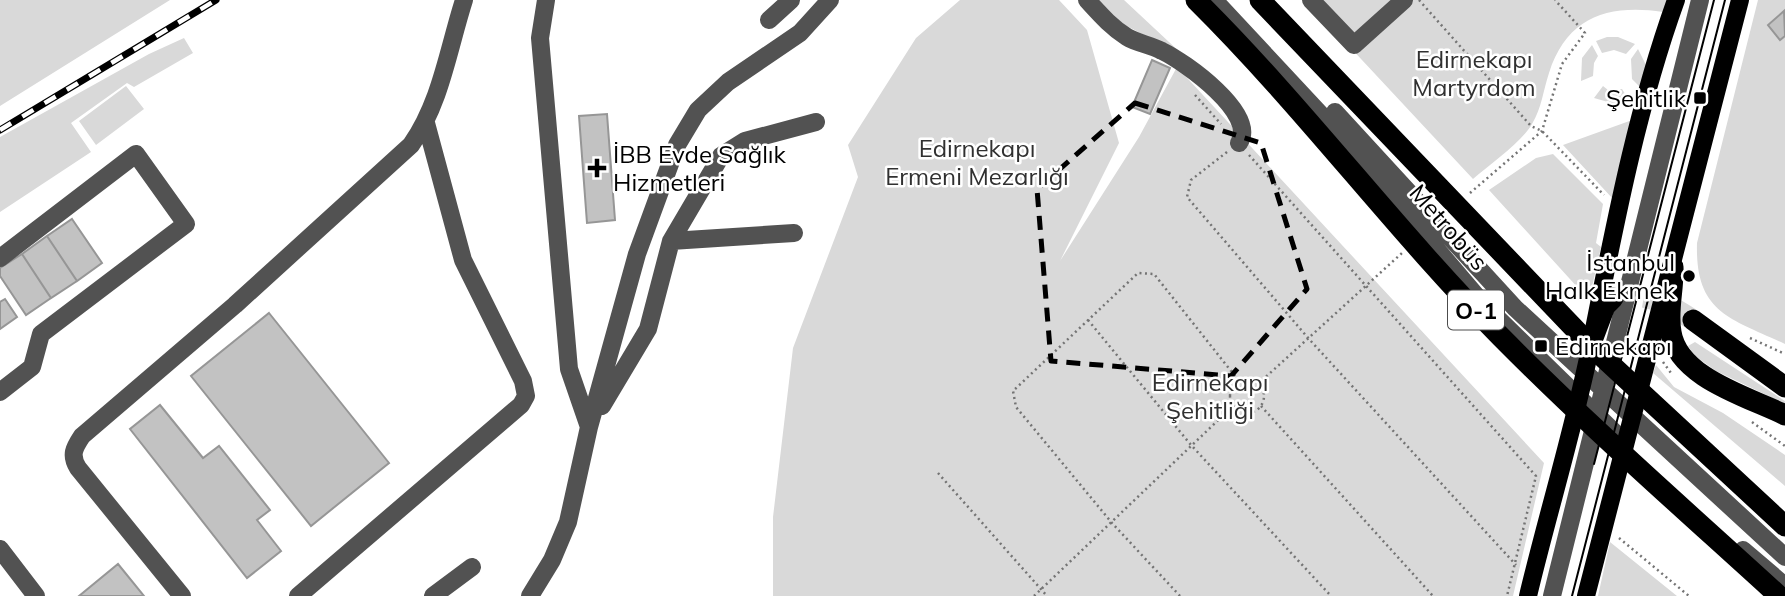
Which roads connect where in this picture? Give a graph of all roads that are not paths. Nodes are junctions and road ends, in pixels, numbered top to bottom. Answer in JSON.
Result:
{"nodes":[{"id":1,"x":464,"y":0,"type":"edge"},
{"id":2,"x":546,"y":0,"type":"edge"},
{"id":3,"x":791,"y":0,"type":"edge"},
{"id":4,"x":830,"y":0,"type":"edge"},
{"id":5,"x":1087,"y":0,"type":"edge"},
{"id":6,"x":1196,"y":0,"type":"edge"},
{"id":7,"x":1213,"y":0,"type":"edge"},
{"id":8,"x":1229,"y":0,"type":"edge"},
{"id":9,"x":1260,"y":0,"type":"edge"},
{"id":10,"x":1311,"y":0,"type":"edge"},
{"id":11,"x":1404,"y":0,"type":"edge"},
{"id":12,"x":1676,"y":0,"type":"edge"},
{"id":13,"x":1700,"y":0,"type":"edge"},
{"id":14,"x":1740,"y":0,"type":"edge"},
{"id":15,"x":769,"y":20,"type":"dead end"},
{"id":16,"x":816,"y":122,"type":"dead end"},
{"id":17,"x":426,"y":123,"type":"junction"},
{"id":18,"x":1239,"y":143,"type":"road end"},
{"id":19,"x":793,"y":233,"type":"dead end"},
{"id":20,"x":671,"y":241,"type":"junction"},
{"id":21,"x":0,"y":258,"type":"edge"},
{"id":22,"x":1673,"y":267,"type":"junction"},
{"id":23,"x":1613,"y":298,"type":"dead end"},
{"id":24,"x":1693,"y":320,"type":"tunnel mouth"},
{"id":25,"x":1591,"y":343,"type":"junction"},
{"id":26,"x":1785,"y":387,"type":"edge"},
{"id":27,"x":0,"y":392,"type":"edge"},
{"id":28,"x":1785,"y":415,"type":"edge"},
{"id":29,"x":589,"y":428,"type":"junction"},
{"id":30,"x":1785,"y":526,"type":"edge"},
{"id":31,"x":0,"y":549,"type":"edge"},
{"id":32,"x":1785,"y":557,"type":"edge"},
{"id":33,"x":472,"y":567,"type":"dead end"},
{"id":34,"x":1785,"y":586,"type":"edge"},
{"id":35,"x":529,"y":593,"type":"edge"},
{"id":36,"x":36,"y":596,"type":"edge"},
{"id":37,"x":182,"y":596,"type":"edge"},
{"id":38,"x":298,"y":596,"type":"edge"},
{"id":39,"x":433,"y":596,"type":"edge"},
{"id":40,"x":1528,"y":596,"type":"edge"},
{"id":41,"x":1552,"y":596,"type":"edge"},
{"id":42,"x":1586,"y":596,"type":"edge"},
{"id":43,"x":1779,"y":596,"type":"edge"}],
"edges":[{"from":1,"to":17,"type":"lane"},
{"from":2,"to":29,"type":"lane"},
{"from":3,"to":15,"type":"lane"},
{"from":4,"to":29,"type":"lane"},
{"from":5,"to":18,"type":"lane"},
{"from":6,"to":43,"type":"highway","number":"O-1"},
{"from":7,"to":34,"type":"lane","name":"Metrobüs"},
{"from":8,"to":32,"type":"lane","name":"Metrobüs"},
{"from":9,"to":30,"type":"highway","number":"O-1"},
{"from":10,"to":11,"type":"lane"},
{"from":12,"to":25,"type":"main road"},
{"from":13,"to":41,"type":"lane"},
{"from":14,"to":22,"type":"main road"},
{"from":16,"to":20,"type":"lane"},
{"from":17,"to":37,"type":"lane"},
{"from":17,"to":38,"type":"lane"},
{"from":19,"to":20,"type":"lane"},
{"from":20,"to":29,"type":"lane"},
{"from":21,"to":27,"type":"lane"},
{"from":22,"to":28,"type":"highway"},
{"from":22,"to":42,"type":"main road"},
{"from":23,"to":25,"type":"highway"},
{"from":24,"to":26,"type":"highway"},
{"from":25,"to":40,"type":"main road"},
{"from":29,"to":35,"type":"lane"},
{"from":31,"to":36,"type":"lane"},
{"from":33,"to":39,"type":"lane"}]}
